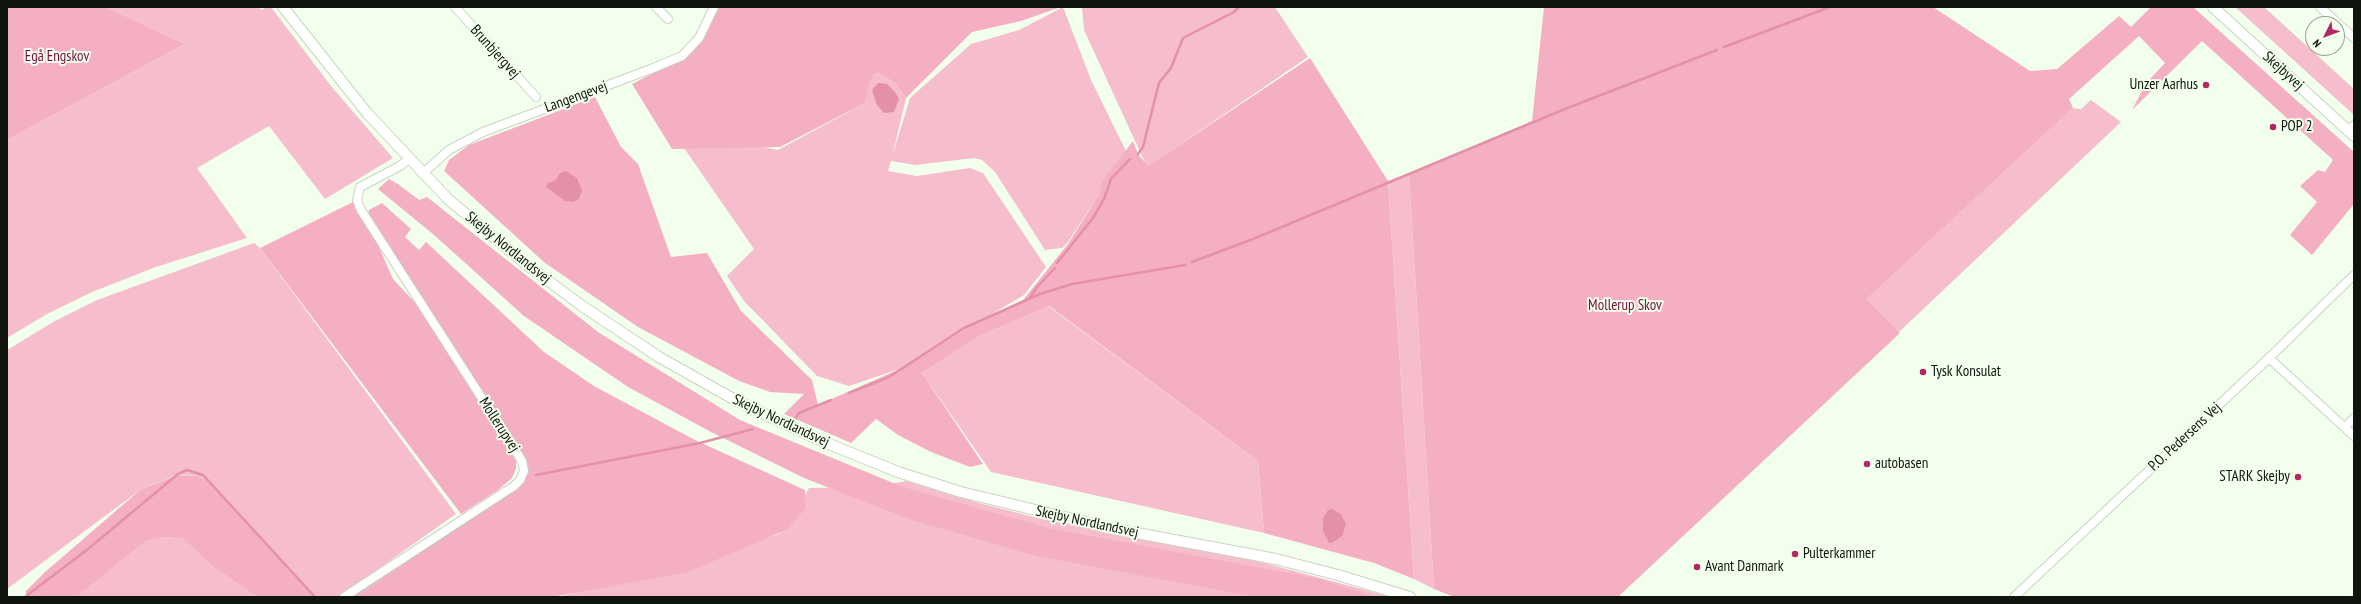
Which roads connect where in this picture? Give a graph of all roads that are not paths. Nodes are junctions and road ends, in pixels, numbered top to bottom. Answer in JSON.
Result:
{"nodes":[{"id":1,"x":283,"y":7,"type":"edge"},
{"id":2,"x":456,"y":7,"type":"edge"},
{"id":3,"x":656,"y":7,"type":"edge"},
{"id":4,"x":714,"y":7,"type":"edge"},
{"id":5,"x":2213,"y":7,"type":"edge"},
{"id":6,"x":2320,"y":7,"type":"edge"},
{"id":7,"x":668,"y":20,"type":"dead end"},
{"id":8,"x":2354,"y":38,"type":"edge"},
{"id":9,"x":536,"y":97,"type":"dead end"},
{"id":10,"x":2352,"y":131,"type":"edge"},
{"id":11,"x":409,"y":159,"type":"junction"},
{"id":12,"x":422,"y":174,"type":"junction"},
{"id":13,"x":2354,"y":275,"type":"edge"},
{"id":14,"x":2269,"y":358,"type":"junction"},
{"id":15,"x":2354,"y":418,"type":"edge"},
{"id":16,"x":2345,"y":428,"type":"junction"},
{"id":17,"x":2354,"y":436,"type":"edge"},
{"id":18,"x":344,"y":597,"type":"edge"},
{"id":19,"x":1410,"y":597,"type":"edge"},
{"id":20,"x":2014,"y":597,"type":"edge"}],
"edges":[{"from":1,"to":11,"type":"street","name":"Skejby Nordlandsvej"},
{"from":2,"to":9,"type":"street","name":"Brunbjergvej"},
{"from":3,"to":7,"type":"street"},
{"from":4,"to":12,"type":"street","name":"Langengevej"},
{"from":5,"to":10,"type":"street","name":"Skejbyvej"},
{"from":6,"to":8,"type":"street"},
{"from":11,"to":12,"type":"street","name":"Skejby Nordlandsvej"},
{"from":11,"to":18,"type":"street","name":"Mollerupvej"},
{"from":12,"to":19,"type":"street","name":"Skejby Nordlandsvej"},
{"from":13,"to":14,"type":"street","name":"P.O. Pedersens Vej"},
{"from":14,"to":16,"type":"street"},
{"from":14,"to":20,"type":"street","name":"P.O. Pedersens Vej"},
{"from":15,"to":16,"type":"street"},
{"from":16,"to":17,"type":"street"}]}
